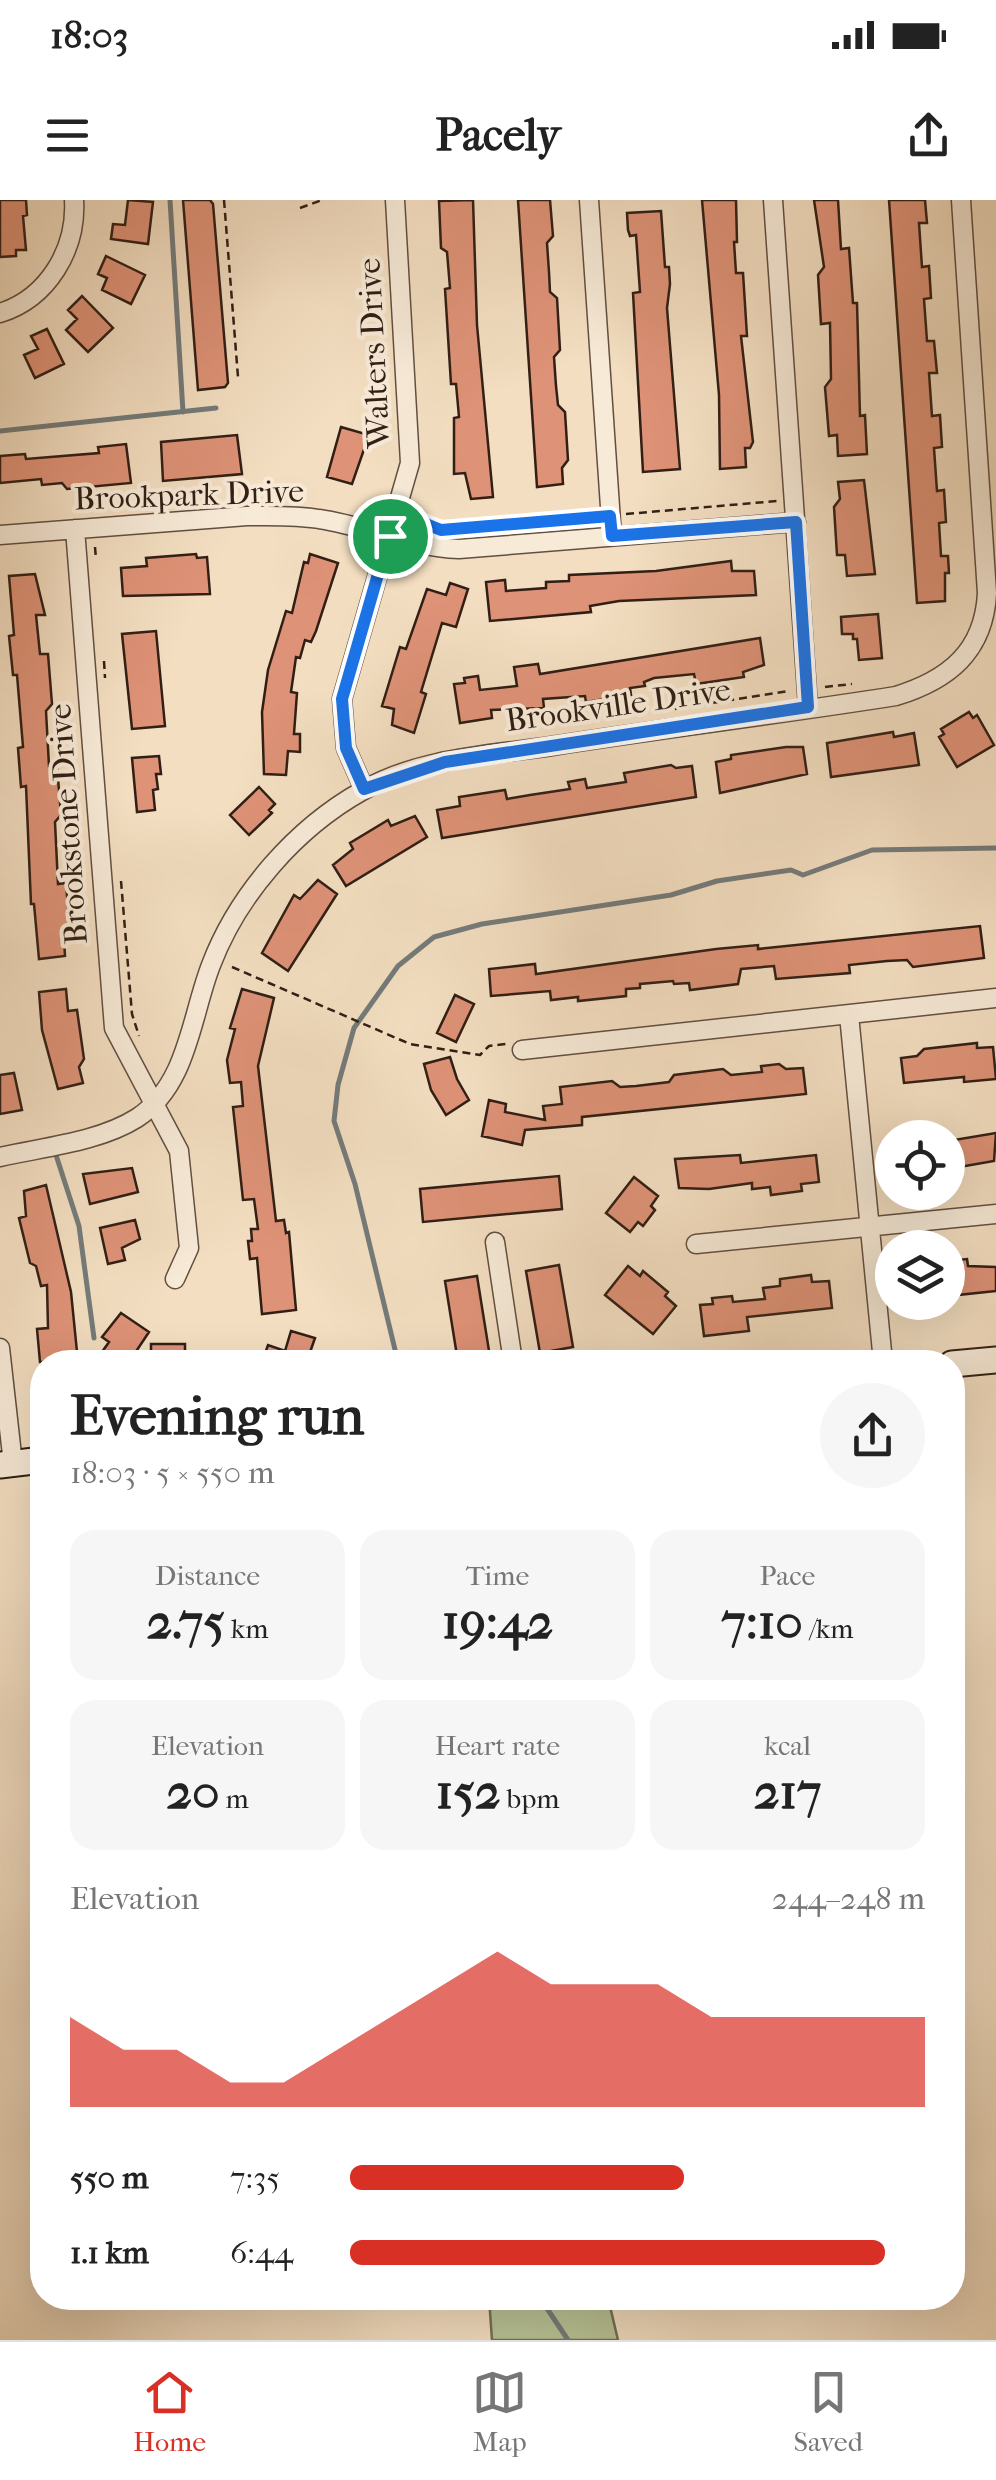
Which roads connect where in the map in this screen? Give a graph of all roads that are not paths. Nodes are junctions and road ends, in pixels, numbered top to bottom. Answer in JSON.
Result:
{"nodes":[{"id":1,"x":74,"y":200,"type":"edge"},
{"id":2,"x":395,"y":200,"type":"edge"},
{"id":3,"x":589,"y":200,"type":"edge"},
{"id":4,"x":773,"y":200,"type":"edge"},
{"id":5,"x":961,"y":200,"type":"edge"},
{"id":6,"x":0,"y":313,"type":"edge"},
{"id":7,"x":796,"y":522,"type":"junction"},
{"id":8,"x":76,"y":529,"type":"junction"},
{"id":9,"x":0,"y":535,"type":"edge"},
{"id":10,"x":390,"y":536,"type":"junction"},
{"id":11,"x":612,"y":536,"type":"junction"},
{"id":12,"x":808,"y":707,"type":"junction"},
{"id":13,"x":364,"y":789,"type":"junction"},
{"id":14,"x":996,"y":998,"type":"edge"},
{"id":15,"x":849,"y":1015,"type":"junction"},
{"id":16,"x":522,"y":1050,"type":"road end"},
{"id":17,"x":156,"y":1103,"type":"junction"},
{"id":18,"x":0,"y":1157,"type":"edge"},
{"id":19,"x":996,"y":1214,"type":"edge"},
{"id":20,"x":870,"y":1227,"type":"junction"},
{"id":21,"x":495,"y":1242,"type":"dead end"},
{"id":22,"x":696,"y":1244,"type":"dead end"},
{"id":23,"x":175,"y":1280,"type":"dead end"},
{"id":24,"x":0,"y":1348,"type":"edge"},
{"id":25,"x":511,"y":1350,"type":"edge"},
{"id":26,"x":882,"y":1350,"type":"edge"},
{"id":27,"x":996,"y":1360,"type":"edge"},
{"id":28,"x":965,"y":1363,"type":"edge"},
{"id":29,"x":7,"y":1464,"type":"edge"}],
"edges":[{"from":1,"to":6,"type":"street"},
{"from":2,"to":10,"type":"street","name":"Walters Drive"},
{"from":3,"to":11,"type":"street"},
{"from":4,"to":7,"type":"street"},
{"from":5,"to":12,"type":"street","name":"Brookville Drive"},
{"from":7,"to":11,"type":"street","name":"Brookpark Drive"},
{"from":7,"to":12,"type":"street"},
{"from":8,"to":9,"type":"street","name":"Brookpark Drive"},
{"from":8,"to":10,"type":"street","name":"Brookpark Drive"},
{"from":8,"to":17,"type":"street","name":"Brookstone Drive"},
{"from":10,"to":11,"type":"street","name":"Brookpark Drive"},
{"from":10,"to":13,"type":"street","name":"Walters Drive"},
{"from":12,"to":13,"type":"street","name":"Brookville Drive"},
{"from":13,"to":17,"type":"street","name":"Brookville Drive"},
{"from":14,"to":15,"type":"street"},
{"from":15,"to":16,"type":"street"},
{"from":15,"to":20,"type":"street"},
{"from":17,"to":18,"type":"street","name":"Brookville Drive"},
{"from":17,"to":23,"type":"street","name":"Brookstone Drive"},
{"from":19,"to":20,"type":"street"},
{"from":20,"to":22,"type":"street"},
{"from":20,"to":26,"type":"street"},
{"from":21,"to":25,"type":"street"},
{"from":24,"to":29,"type":"street"},
{"from":27,"to":28,"type":"street"}]}
